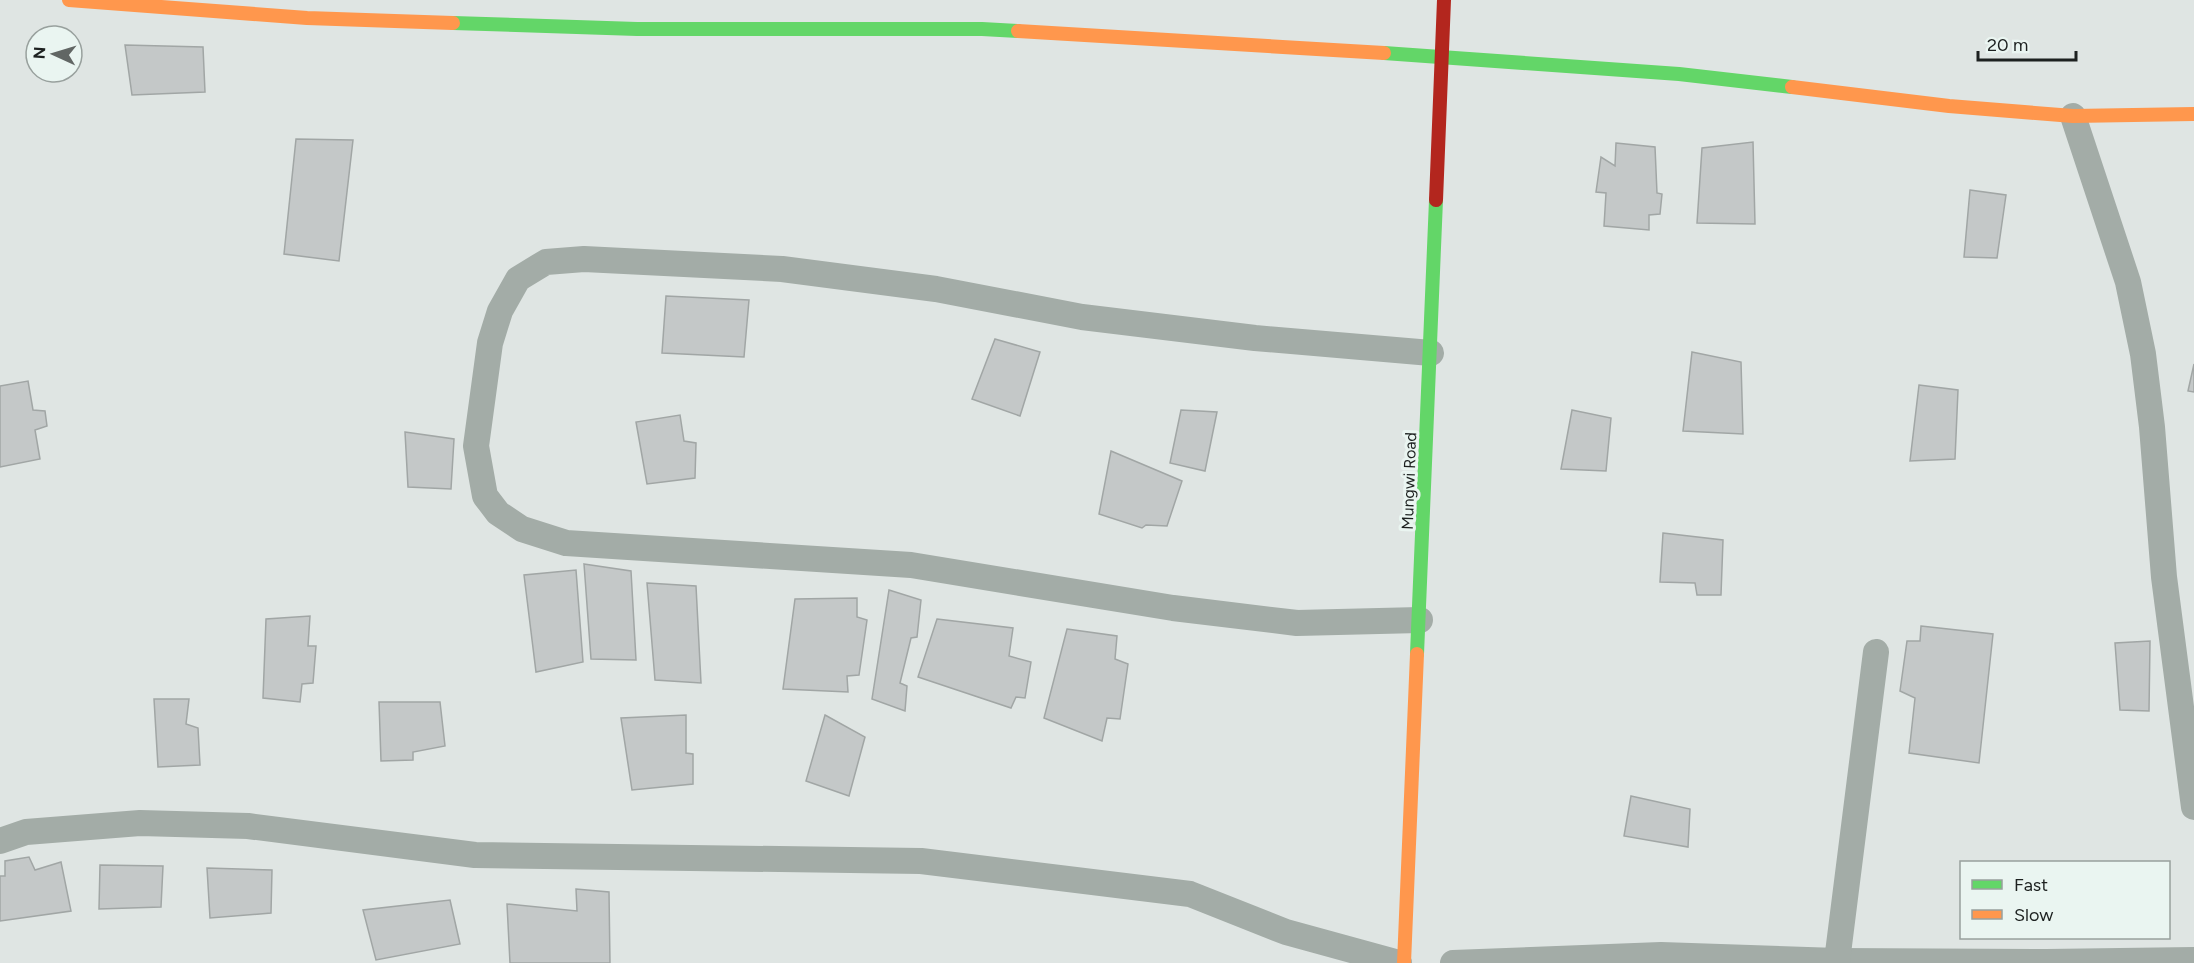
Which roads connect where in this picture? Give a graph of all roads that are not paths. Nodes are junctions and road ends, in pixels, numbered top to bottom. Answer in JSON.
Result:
{"nodes":[{"id":1,"x":69,"y":0,"type":"edge"},
{"id":2,"x":1444,"y":0,"type":"edge"},
{"id":3,"x":1442,"y":56,"type":"junction"},
{"id":4,"x":2194,"y":114,"type":"edge"},
{"id":5,"x":2073,"y":116,"type":"junction"},
{"id":6,"x":1431,"y":353,"type":"junction"},
{"id":7,"x":1420,"y":620,"type":"junction"},
{"id":8,"x":1876,"y":652,"type":"dead end"},
{"id":9,"x":2194,"y":807,"type":"edge"},
{"id":10,"x":0,"y":842,"type":"edge"},
{"id":11,"x":2194,"y":960,"type":"edge"},
{"id":12,"x":1837,"y":961,"type":"junction"},
{"id":13,"x":1399,"y":963,"type":"edge"},
{"id":14,"x":1404,"y":963,"type":"edge"},
{"id":15,"x":1453,"y":963,"type":"edge"}],
"edges":[{"from":1,"to":3,"type":"street"},
{"from":2,"to":3,"type":"street","name":"Mungwi Road"},
{"from":3,"to":5,"type":"street"},
{"from":3,"to":6,"type":"street","name":"Mungwi Road"},
{"from":4,"to":5,"type":"street"},
{"from":5,"to":9,"type":"street"},
{"from":6,"to":7,"type":"street","name":"Mungwi Road"},
{"from":6,"to":7,"type":"street"},
{"from":7,"to":14,"type":"street","name":"Mungwi Road"},
{"from":8,"to":12,"type":"street"},
{"from":10,"to":13,"type":"street"},
{"from":11,"to":12,"type":"street"},
{"from":12,"to":15,"type":"street"}]}
